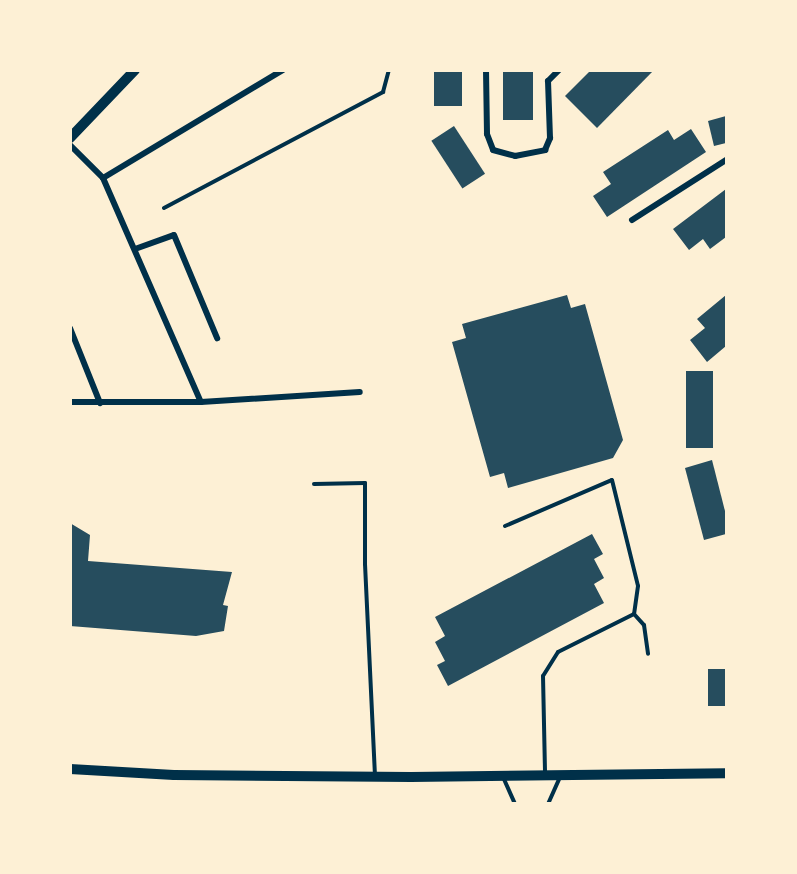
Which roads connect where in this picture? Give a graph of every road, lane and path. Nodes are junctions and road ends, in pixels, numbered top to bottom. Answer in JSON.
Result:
{"nodes":[{"id":1,"x":135,"y":70,"type":"edge"},
{"id":2,"x":283,"y":70,"type":"edge"},
{"id":3,"x":389,"y":70,"type":"edge"},
{"id":4,"x":486,"y":70,"type":"edge"},
{"id":5,"x":559,"y":70,"type":"edge"},
{"id":6,"x":70,"y":138,"type":"edge"},
{"id":7,"x":70,"y":146,"type":"edge"},
{"id":8,"x":726,"y":160,"type":"edge"},
{"id":9,"x":103,"y":178,"type":"junction"},
{"id":10,"x":164,"y":208,"type":"dead end"},
{"id":11,"x":632,"y":220,"type":"dead end"},
{"id":12,"x":135,"y":249,"type":"junction"},
{"id":13,"x":70,"y":328,"type":"edge"},
{"id":14,"x":217,"y":338,"type":"dead end"},
{"id":15,"x":360,"y":392,"type":"dead end"},
{"id":16,"x":70,"y":402,"type":"edge"},
{"id":17,"x":201,"y":402,"type":"junction"},
{"id":18,"x":100,"y":403,"type":"junction"},
{"id":19,"x":314,"y":484,"type":"dead end"},
{"id":20,"x":505,"y":526,"type":"dead end"},
{"id":21,"x":634,"y":614,"type":"junction"},
{"id":22,"x":648,"y":654,"type":"dead end"},
{"id":23,"x":70,"y":769,"type":"edge"},
{"id":24,"x":726,"y":773,"type":"edge"},
{"id":25,"x":544,"y":774,"type":"junction"},
{"id":26,"x":561,"y":775,"type":"junction"},
{"id":27,"x":503,"y":776,"type":"junction"},
{"id":28,"x":375,"y":777,"type":"junction"},
{"id":29,"x":515,"y":804,"type":"edge"},
{"id":30,"x":548,"y":804,"type":"edge"}],
"edges":[{"from":1,"to":6,"type":"main road"},
{"from":2,"to":9,"type":"street"},
{"from":3,"to":10,"type":"lane"},
{"from":4,"to":5,"type":"street"},
{"from":7,"to":9,"type":"street"},
{"from":8,"to":11,"type":"street"},
{"from":9,"to":12,"type":"street"},
{"from":12,"to":14,"type":"street"},
{"from":12,"to":17,"type":"street"},
{"from":13,"to":18,"type":"street"},
{"from":15,"to":17,"type":"street"},
{"from":16,"to":18,"type":"street"},
{"from":17,"to":18,"type":"street"},
{"from":19,"to":28,"type":"lane"},
{"from":20,"to":21,"type":"lane"},
{"from":21,"to":22,"type":"lane"},
{"from":21,"to":25,"type":"lane"},
{"from":23,"to":28,"type":"main road"},
{"from":24,"to":26,"type":"main road"},
{"from":25,"to":26,"type":"main road"},
{"from":25,"to":27,"type":"main road"},
{"from":26,"to":30,"type":"lane"},
{"from":27,"to":28,"type":"main road"},
{"from":27,"to":29,"type":"lane"}]}
